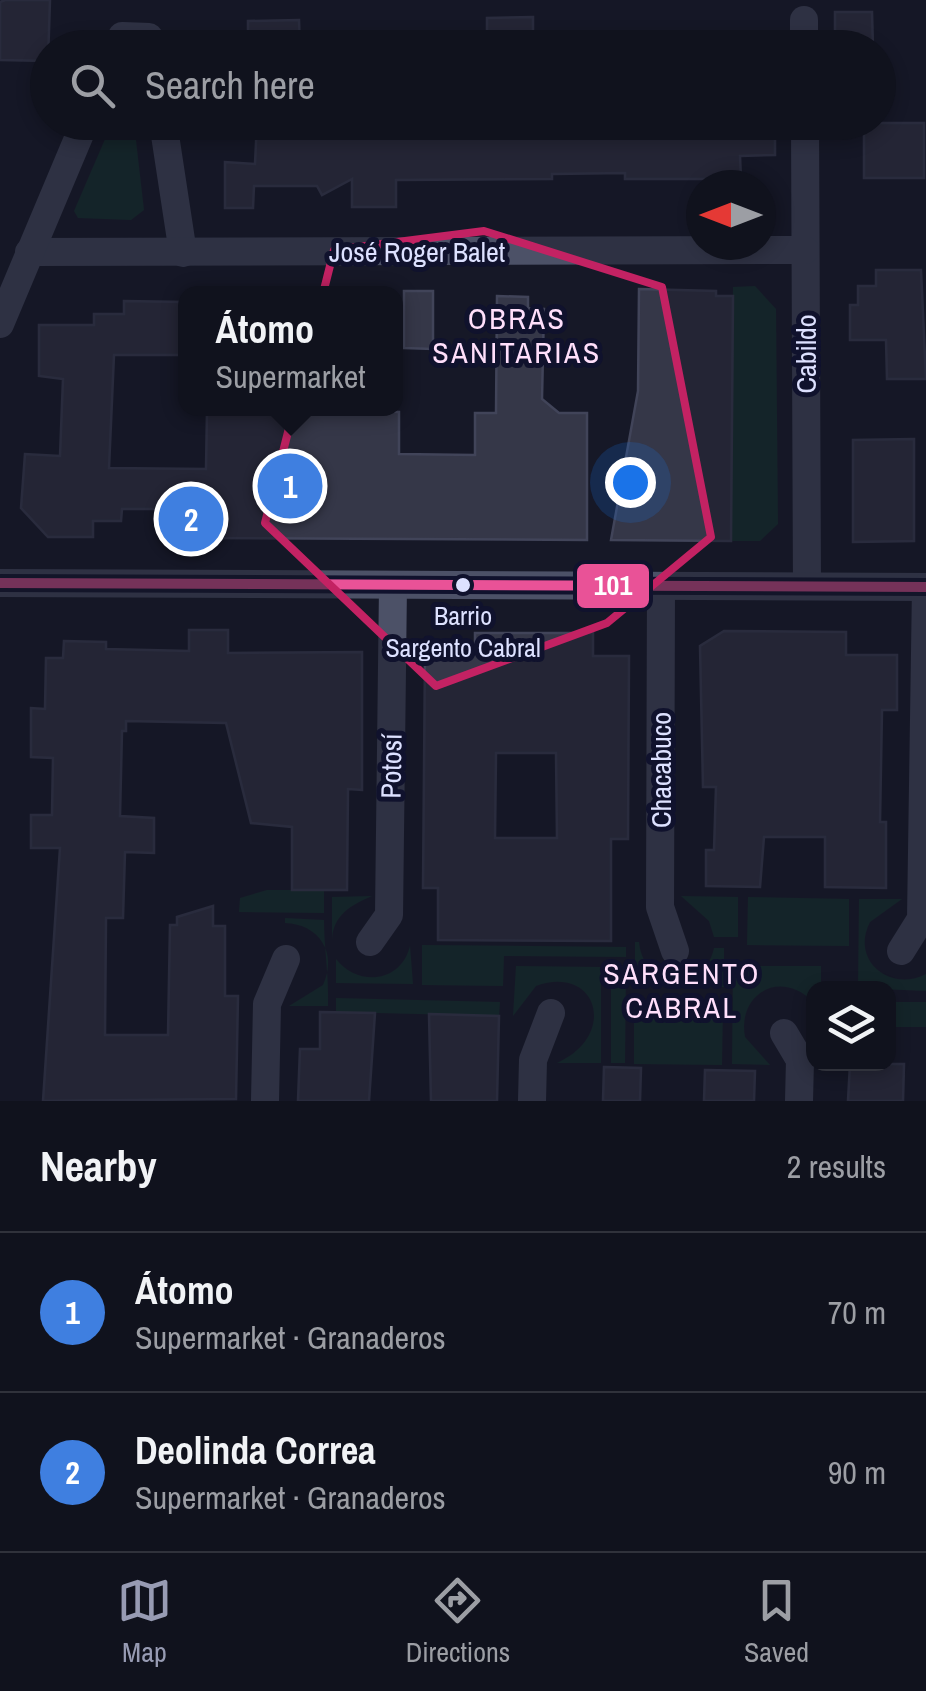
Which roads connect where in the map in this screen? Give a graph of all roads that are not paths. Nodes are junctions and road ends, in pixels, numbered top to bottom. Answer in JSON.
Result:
{"nodes":[{"id":1,"x":77,"y":140,"type":"edge"},
{"id":2,"x":165,"y":140,"type":"edge"},
{"id":3,"x":805,"y":140,"type":"edge"},
{"id":4,"x":806,"y":250,"type":"junction"},
{"id":5,"x":30,"y":252,"type":"junction"},
{"id":6,"x":183,"y":253,"type":"junction"},
{"id":7,"x":0,"y":324,"type":"edge"},
{"id":8,"x":0,"y":583,"type":"edge"},
{"id":9,"x":393,"y":584,"type":"junction"},
{"id":10,"x":661,"y":586,"type":"junction"},
{"id":11,"x":807,"y":586,"type":"junction"},
{"id":12,"x":926,"y":586,"type":"edge"},
{"id":13,"x":370,"y":942,"type":"dead end"},
{"id":14,"x":675,"y":952,"type":"dead end"},
{"id":15,"x":901,"y":952,"type":"dead end"},
{"id":16,"x":286,"y":959,"type":"dead end"},
{"id":17,"x":551,"y":1013,"type":"dead end"},
{"id":18,"x":784,"y":1033,"type":"dead end"},
{"id":19,"x":265,"y":1101,"type":"edge"},
{"id":20,"x":532,"y":1101,"type":"edge"},
{"id":21,"x":799,"y":1101,"type":"edge"}],
"edges":[{"from":1,"to":5,"type":"street"},
{"from":2,"to":6,"type":"street"},
{"from":3,"to":4,"type":"street","name":"Cabildo"},
{"from":4,"to":6,"type":"street","name":"José Roger Balet"},
{"from":4,"to":11,"type":"street","name":"Cabildo"},
{"from":5,"to":6,"type":"street","name":"José Roger Balet"},
{"from":5,"to":7,"type":"street"},
{"from":8,"to":9,"type":"street"},
{"from":9,"to":10,"type":"street"},
{"from":9,"to":13,"type":"street","name":"Potosí"},
{"from":10,"to":11,"type":"street"},
{"from":10,"to":14,"type":"street","name":"Chacabuco"},
{"from":11,"to":12,"type":"street"},
{"from":12,"to":15,"type":"street"},
{"from":16,"to":19,"type":"street"},
{"from":17,"to":20,"type":"street"},
{"from":18,"to":21,"type":"street"}]}
